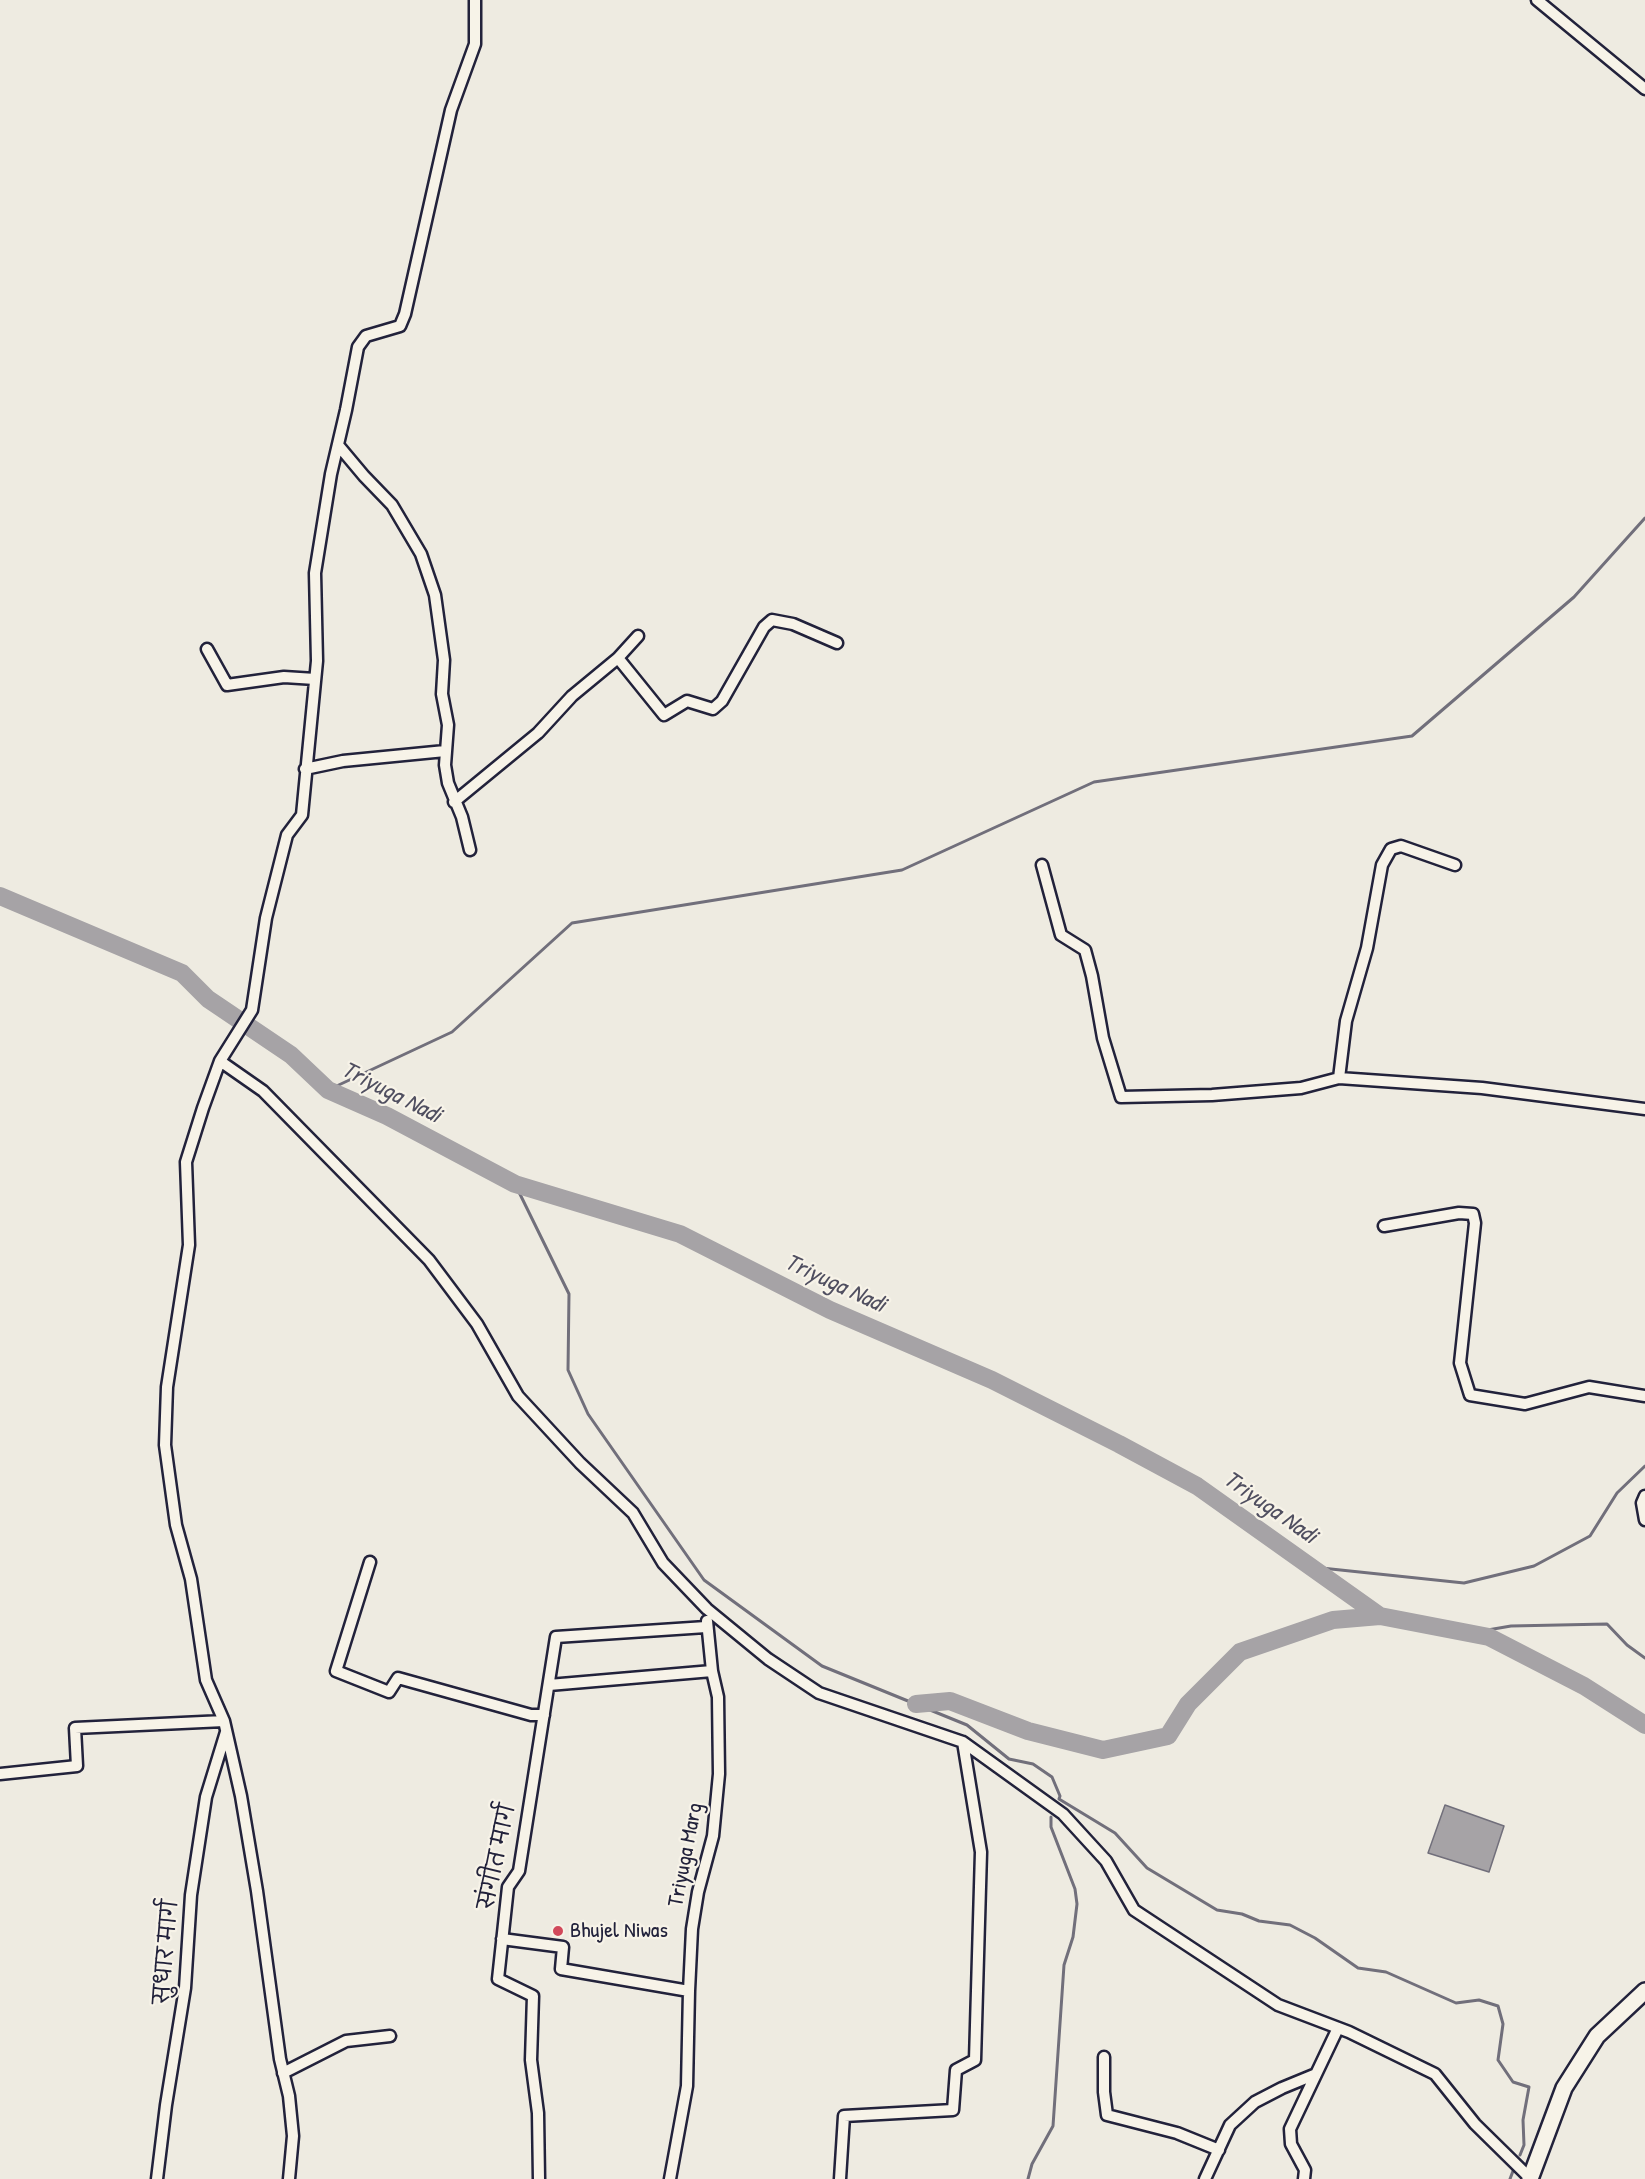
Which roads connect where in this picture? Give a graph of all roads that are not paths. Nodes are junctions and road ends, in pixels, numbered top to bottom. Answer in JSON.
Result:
{"nodes":[{"id":1,"x":475,"y":0,"type":"edge"},
{"id":2,"x":1537,"y":0,"type":"edge"},
{"id":3,"x":1645,"y":89,"type":"edge"},
{"id":4,"x":338,"y":444,"type":"junction"},
{"id":5,"x":638,"y":636,"type":"dead end"},
{"id":6,"x":837,"y":643,"type":"dead end"},
{"id":7,"x":207,"y":649,"type":"dead end"},
{"id":8,"x":618,"y":658,"type":"junction"},
{"id":9,"x":315,"y":679,"type":"junction"},
{"id":10,"x":445,"y":751,"type":"junction"},
{"id":11,"x":305,"y":769,"type":"junction"},
{"id":12,"x":454,"y":802,"type":"junction"},
{"id":13,"x":470,"y":850,"type":"dead end"},
{"id":14,"x":1042,"y":865,"type":"dead end"},
{"id":15,"x":1455,"y":865,"type":"dead end"},
{"id":16,"x":220,"y":1061,"type":"junction"},
{"id":17,"x":1339,"y":1078,"type":"junction"},
{"id":18,"x":1645,"y":1109,"type":"edge"},
{"id":19,"x":1384,"y":1226,"type":"dead end"},
{"id":20,"x":1645,"y":1396,"type":"edge"},
{"id":21,"x":1645,"y":1496,"type":"edge"},
{"id":22,"x":1645,"y":1520,"type":"edge"},
{"id":23,"x":370,"y":1562,"type":"dead end"},
{"id":24,"x":708,"y":1609,"type":"junction"},
{"id":25,"x":706,"y":1626,"type":"junction"},
{"id":26,"x":712,"y":1671,"type":"junction"},
{"id":27,"x":549,"y":1685,"type":"junction"},
{"id":28,"x":544,"y":1715,"type":"junction"},
{"id":29,"x":225,"y":1726,"type":"junction"},
{"id":30,"x":963,"y":1742,"type":"junction"},
{"id":31,"x":0,"y":1774,"type":"edge"},
{"id":32,"x":502,"y":1939,"type":"junction"},
{"id":33,"x":688,"y":1991,"type":"junction"},
{"id":34,"x":1645,"y":1991,"type":"edge"},
{"id":35,"x":1338,"y":2028,"type":"junction"},
{"id":36,"x":390,"y":2036,"type":"dead end"},
{"id":37,"x":1104,"y":2057,"type":"dead end"},
{"id":38,"x":283,"y":2073,"type":"junction"},
{"id":39,"x":1316,"y":2074,"type":"junction"},
{"id":40,"x":1219,"y":2150,"type":"junction"},
{"id":41,"x":157,"y":2179,"type":"edge"},
{"id":42,"x":289,"y":2179,"type":"edge"},
{"id":43,"x":539,"y":2179,"type":"edge"},
{"id":44,"x":670,"y":2179,"type":"edge"},
{"id":45,"x":840,"y":2179,"type":"edge"},
{"id":46,"x":1206,"y":2179,"type":"edge"},
{"id":47,"x":1304,"y":2179,"type":"edge"},
{"id":48,"x":1530,"y":2179,"type":"edge"}],
"edges":[{"from":1,"to":4,"type":"street"},
{"from":2,"to":3,"type":"street"},
{"from":4,"to":9,"type":"street"},
{"from":4,"to":10,"type":"street"},
{"from":5,"to":8,"type":"street"},
{"from":6,"to":8,"type":"street"},
{"from":7,"to":9,"type":"street"},
{"from":8,"to":12,"type":"street"},
{"from":9,"to":11,"type":"street"},
{"from":10,"to":11,"type":"street"},
{"from":10,"to":12,"type":"street"},
{"from":11,"to":16,"type":"street"},
{"from":12,"to":13,"type":"street"},
{"from":14,"to":17,"type":"street"},
{"from":15,"to":17,"type":"street"},
{"from":16,"to":24,"type":"street"},
{"from":16,"to":29,"type":"street"},
{"from":17,"to":18,"type":"street"},
{"from":19,"to":20,"type":"street"},
{"from":21,"to":22,"type":"street"},
{"from":23,"to":28,"type":"street"},
{"from":24,"to":25,"type":"street","name":"Triyuga Marg"},
{"from":24,"to":30,"type":"street"},
{"from":25,"to":26,"type":"street","name":"Triyuga Marg"},
{"from":25,"to":27,"type":"street","name":"संगीत मार्ग"},
{"from":26,"to":27,"type":"street"},
{"from":26,"to":33,"type":"street","name":"Triyuga Marg"},
{"from":27,"to":28,"type":"street","name":"संगीत मार्ग"},
{"from":28,"to":32,"type":"street","name":"संगीत मार्ग"},
{"from":29,"to":31,"type":"street"},
{"from":29,"to":38,"type":"street"},
{"from":29,"to":41,"type":"street","name":"सुधार मार्ग"},
{"from":30,"to":35,"type":"street"},
{"from":30,"to":45,"type":"street"},
{"from":32,"to":33,"type":"street"},
{"from":32,"to":43,"type":"street","name":"संगीत मार्ग"},
{"from":33,"to":44,"type":"street","name":"Triyuga Marg"},
{"from":34,"to":48,"type":"main road"},
{"from":35,"to":39,"type":"street"},
{"from":35,"to":48,"type":"street"},
{"from":36,"to":38,"type":"street"},
{"from":37,"to":40,"type":"street"},
{"from":38,"to":42,"type":"street"},
{"from":39,"to":40,"type":"street"},
{"from":39,"to":47,"type":"street"},
{"from":40,"to":46,"type":"street"}]}
